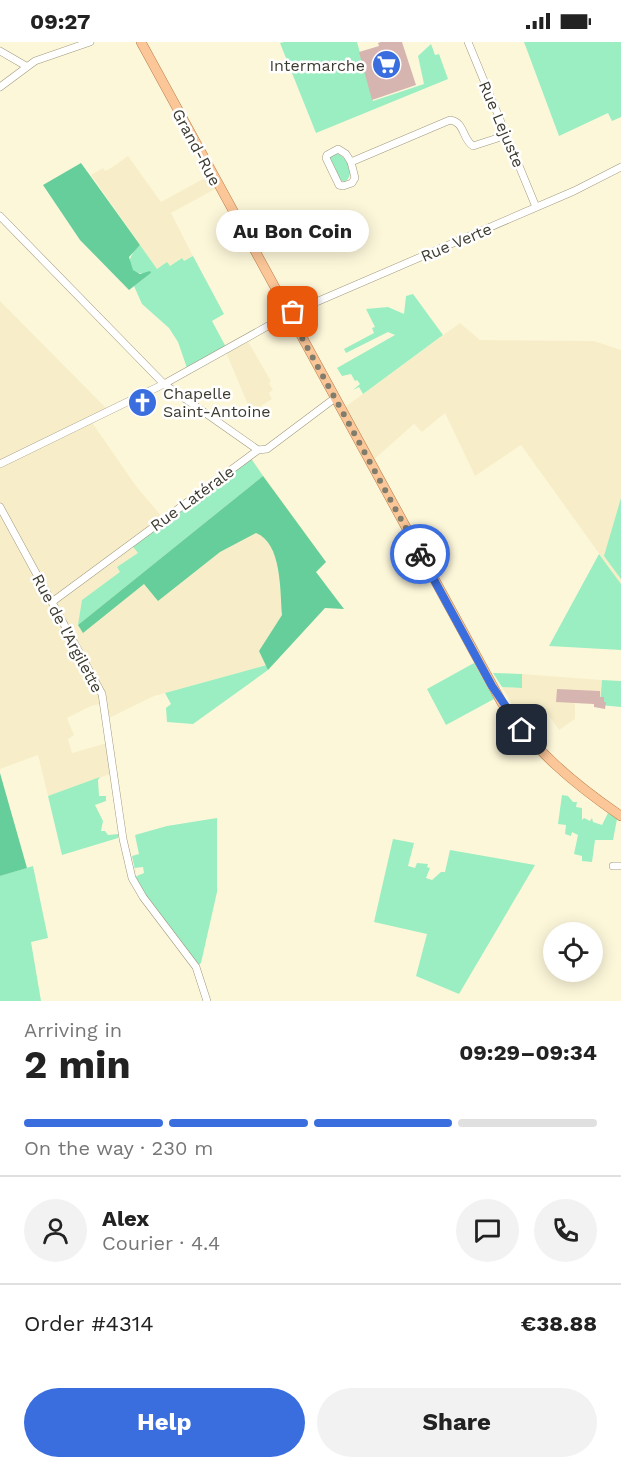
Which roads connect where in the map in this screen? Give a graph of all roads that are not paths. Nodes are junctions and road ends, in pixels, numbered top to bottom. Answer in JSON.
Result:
{"nodes":[{"id":1,"x":90,"y":42,"type":"edge"},
{"id":2,"x":143,"y":42,"type":"edge"},
{"id":3,"x":468,"y":42,"type":"edge"},
{"id":4,"x":0,"y":51,"type":"edge"},
{"id":5,"x":26,"y":66,"type":"junction"},
{"id":6,"x":0,"y":87,"type":"edge"},
{"id":7,"x":507,"y":135,"type":"junction"},
{"id":8,"x":351,"y":162,"type":"junction"},
{"id":9,"x":621,"y":167,"type":"edge"},
{"id":10,"x":536,"y":207,"type":"junction"},
{"id":11,"x":0,"y":216,"type":"edge"},
{"id":12,"x":289,"y":314,"type":"junction"},
{"id":13,"x":164,"y":384,"type":"junction"},
{"id":14,"x":334,"y":398,"type":"junction"},
{"id":15,"x":258,"y":450,"type":"junction"},
{"id":16,"x":0,"y":464,"type":"edge"},
{"id":17,"x":0,"y":507,"type":"edge"},
{"id":18,"x":52,"y":602,"type":"junction"},
{"id":19,"x":621,"y":816,"type":"edge"},
{"id":20,"x":207,"y":1001,"type":"edge"}],
"edges":[{"from":1,"to":5,"type":"street"},
{"from":2,"to":12,"type":"main road","name":"Grand-Rue"},
{"from":3,"to":7,"type":"street","name":"Rue Lejuste"},
{"from":4,"to":5,"type":"street"},
{"from":5,"to":6,"type":"street"},
{"from":7,"to":8,"type":"street"},
{"from":7,"to":10,"type":"street","name":"Rue Lejuste"},
{"from":8,"to":8,"type":"street"},
{"from":9,"to":10,"type":"street","name":"Rue Verte"},
{"from":10,"to":12,"type":"street","name":"Rue Verte"},
{"from":11,"to":13,"type":"street"},
{"from":12,"to":13,"type":"street","name":"Rue Verte"},
{"from":12,"to":14,"type":"main road","name":"Grand-Rue"},
{"from":13,"to":15,"type":"street"},
{"from":13,"to":16,"type":"street","name":"Rue Verte"},
{"from":14,"to":15,"type":"street","name":"Rue Latérale"},
{"from":14,"to":19,"type":"main road","name":"Grand-Rue"},
{"from":15,"to":18,"type":"street","name":"Rue Latérale"},
{"from":17,"to":18,"type":"street","name":"Rue de l'Argilette"},
{"from":18,"to":20,"type":"street","name":"Rue de l'Argilette"}]}
